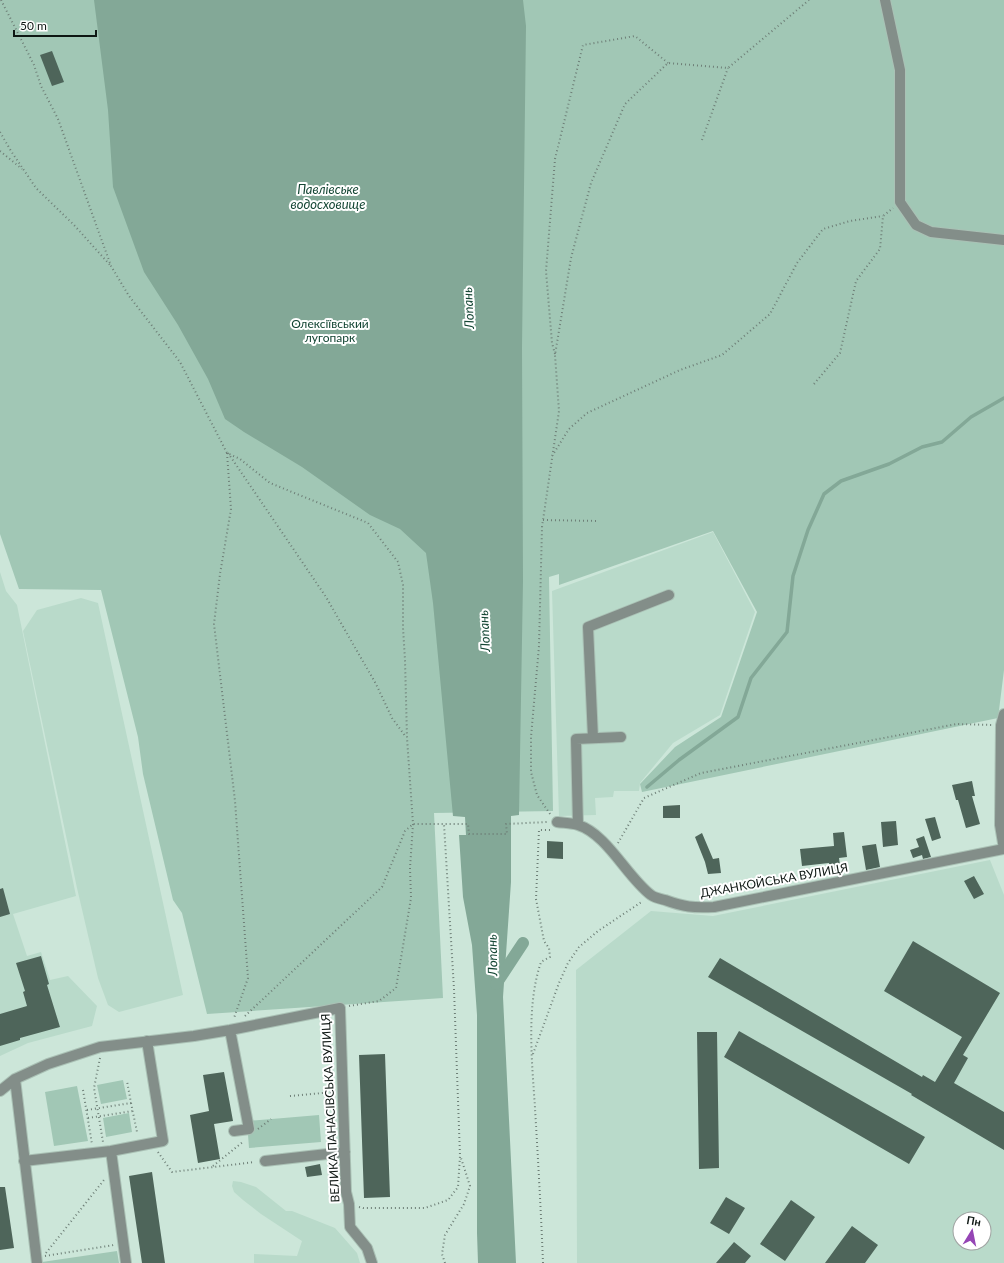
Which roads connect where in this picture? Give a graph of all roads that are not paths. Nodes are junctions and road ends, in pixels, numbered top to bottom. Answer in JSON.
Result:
{"nodes":[{"id":1,"x":885,"y":0,"type":"edge"},
{"id":2,"x":1004,"y":240,"type":"edge"},
{"id":3,"x":669,"y":595,"type":"dead end"},
{"id":4,"x":1004,"y":714,"type":"edge"},
{"id":5,"x":621,"y":737,"type":"dead end"},
{"id":6,"x":593,"y":738,"type":"junction"},
{"id":7,"x":557,"y":822,"type":"road end"},
{"id":8,"x":1002,"y":824,"type":"edge"},
{"id":9,"x":578,"y":825,"type":"junction"},
{"id":10,"x":1004,"y":849,"type":"edge"},
{"id":11,"x":230,"y":1030,"type":"junction"},
{"id":12,"x":147,"y":1041,"type":"junction"},
{"id":13,"x":15,"y":1079,"type":"junction"},
{"id":14,"x":0,"y":1091,"type":"edge"},
{"id":15,"x":234,"y":1132,"type":"dead end"},
{"id":16,"x":108,"y":1151,"type":"junction"},
{"id":17,"x":345,"y":1152,"type":"junction"},
{"id":18,"x":24,"y":1161,"type":"junction"},
{"id":19,"x":265,"y":1161,"type":"road end"},
{"id":20,"x":37,"y":1263,"type":"edge"},
{"id":21,"x":126,"y":1263,"type":"edge"},
{"id":22,"x":372,"y":1263,"type":"edge"}],
"edges":[{"from":1,"to":2,"type":"street"},
{"from":3,"to":6,"type":"street"},
{"from":4,"to":8,"type":"street"},
{"from":5,"to":6,"type":"street"},
{"from":6,"to":9,"type":"street"},
{"from":7,"to":9,"type":"street"},
{"from":8,"to":10,"type":"street"},
{"from":9,"to":10,"type":"street","name":"ДЖАНКОЙСЬКА ВУЛИЦЯ"},
{"from":11,"to":12,"type":"street","name":"ВЕЛИКА ПАНАСІВСЬКА ВУЛИЦЯ"},
{"from":11,"to":15,"type":"street"},
{"from":11,"to":17,"type":"street","name":"ВЕЛИКА ПАНАСІВСЬКА ВУЛИЦЯ"},
{"from":12,"to":13,"type":"street","name":"ВЕЛИКА ПАНАСІВСЬКА ВУЛИЦЯ"},
{"from":12,"to":16,"type":"street"},
{"from":13,"to":14,"type":"street","name":"ВЕЛИКА ПАНАСІВСЬКА ВУЛИЦЯ"},
{"from":13,"to":18,"type":"street"},
{"from":16,"to":18,"type":"street"},
{"from":16,"to":21,"type":"street"},
{"from":17,"to":19,"type":"street"},
{"from":17,"to":22,"type":"street","name":"ВЕЛИКА ПАНАСІВСЬКА ВУЛИЦЯ"},
{"from":18,"to":20,"type":"street"}]}
